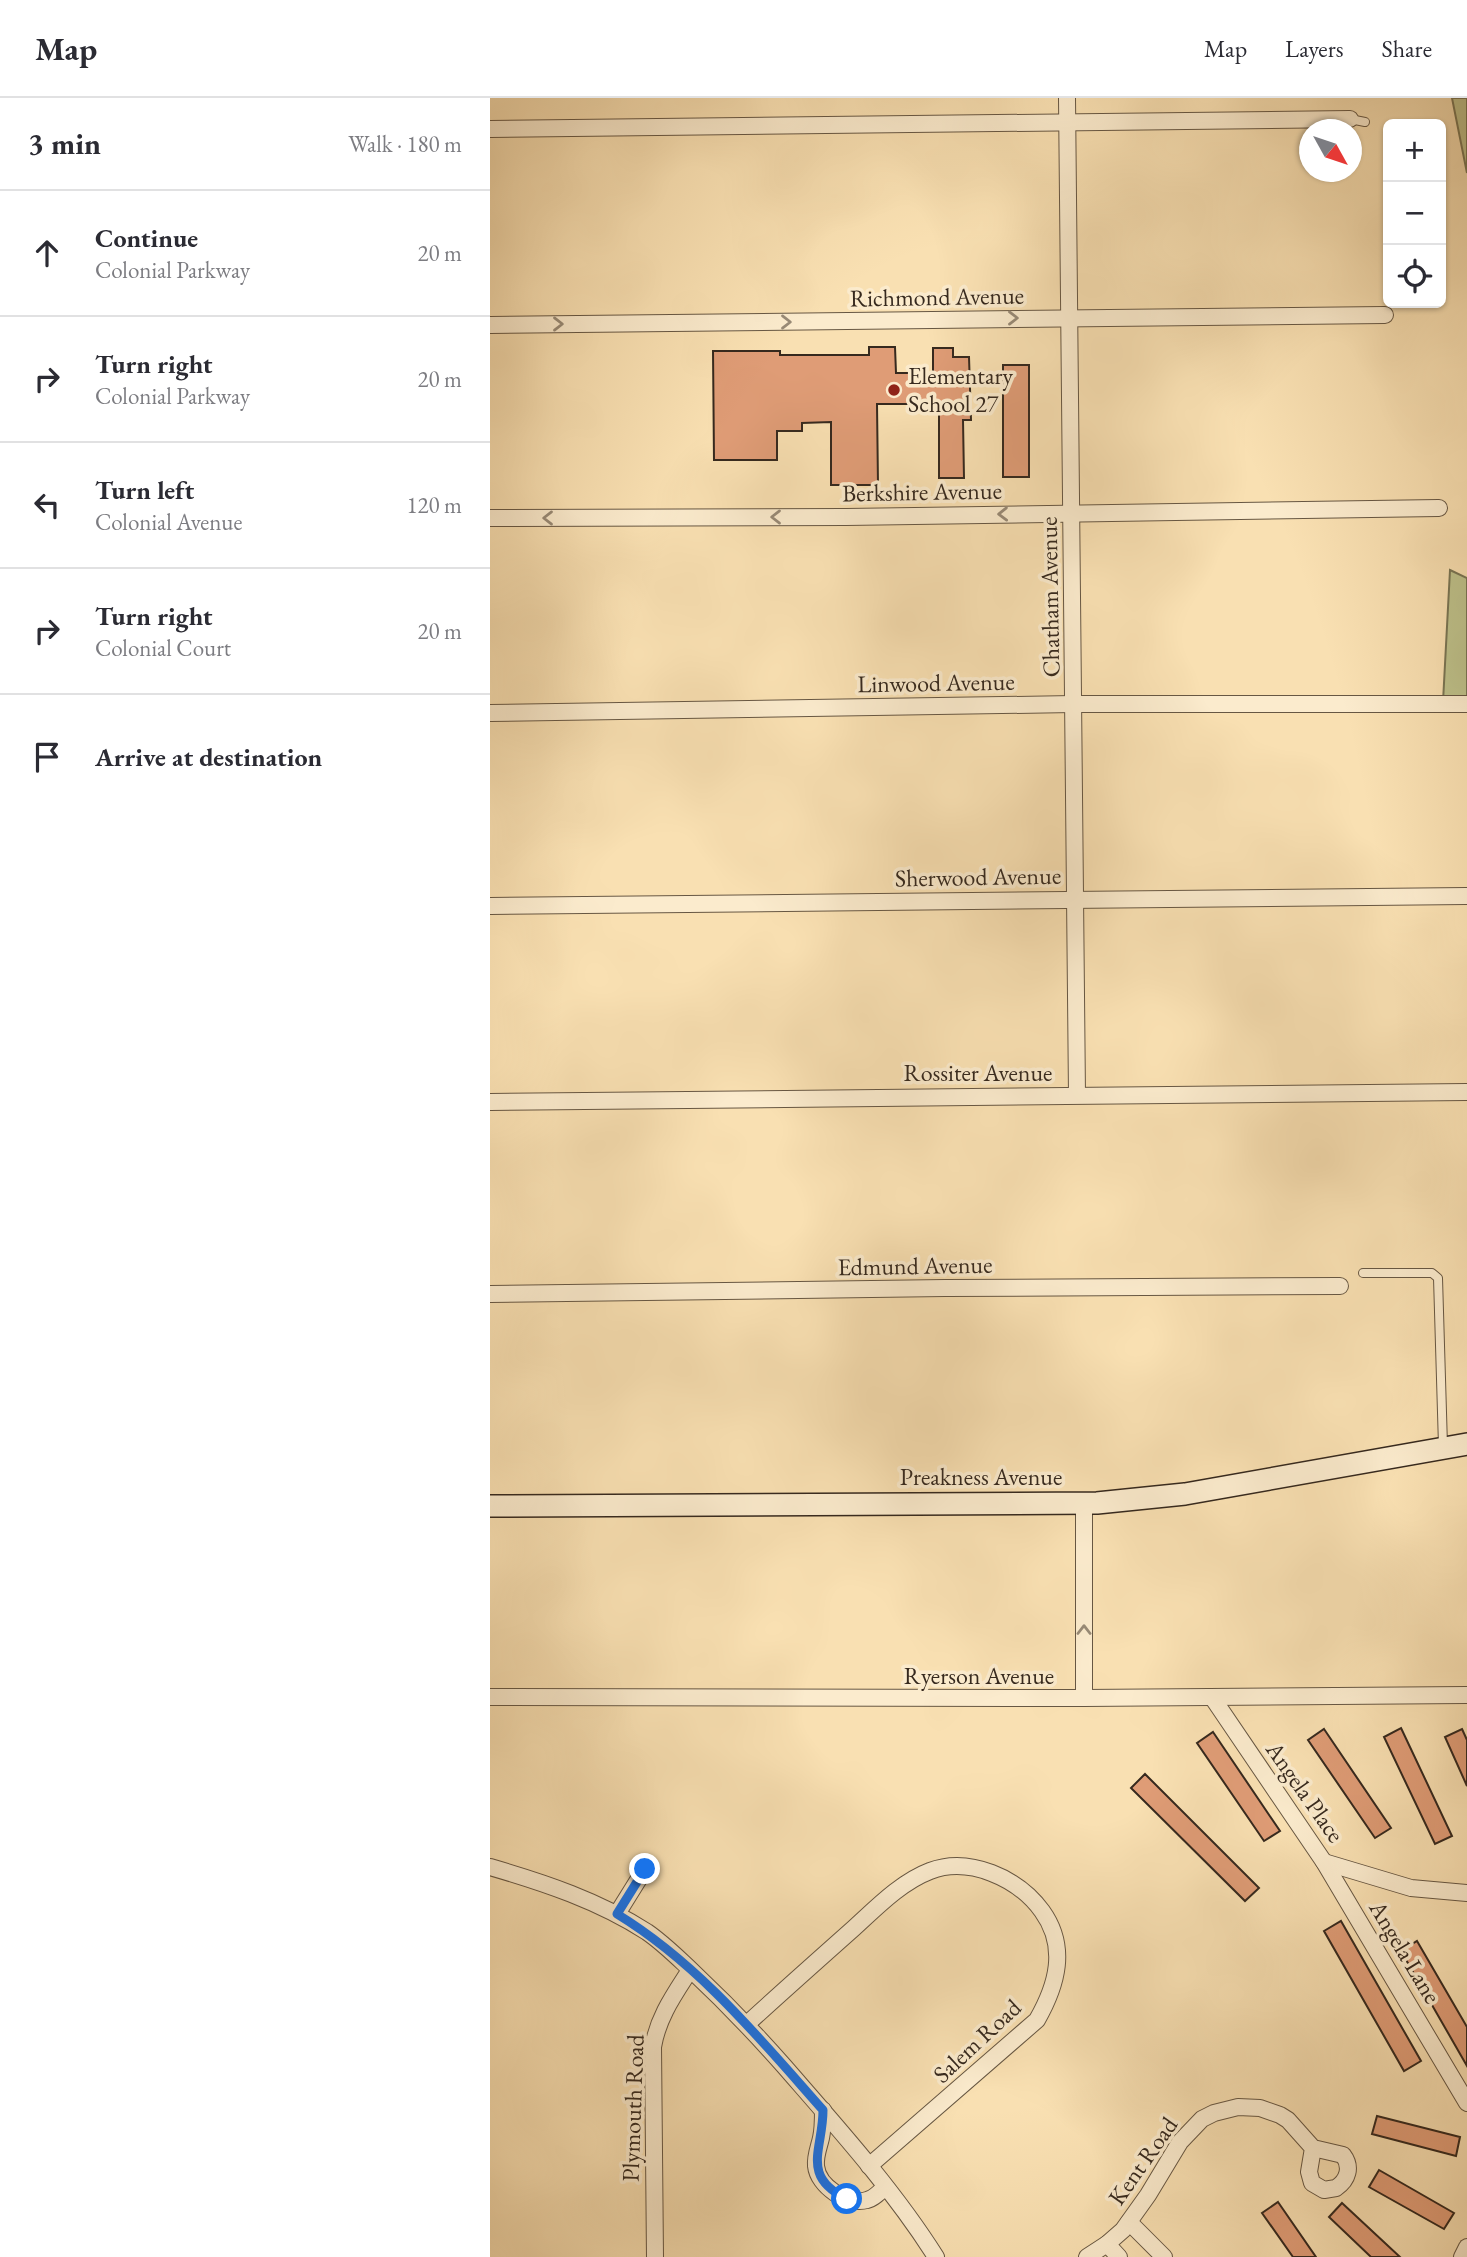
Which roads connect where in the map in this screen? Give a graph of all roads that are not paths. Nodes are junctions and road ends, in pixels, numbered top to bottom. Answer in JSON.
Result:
{"nodes":[{"id":1,"x":1067,"y":98,"type":"edge"},
{"id":2,"x":1299,"y":120,"type":"edge"},
{"id":3,"x":1067,"y":122,"type":"junction"},
{"id":4,"x":490,"y":129,"type":"edge"},
{"id":5,"x":1385,"y":315,"type":"dead end"},
{"id":6,"x":1069,"y":318,"type":"junction"},
{"id":7,"x":490,"y":324,"type":"edge"},
{"id":8,"x":1439,"y":508,"type":"dead end"},
{"id":9,"x":1071,"y":512,"type":"junction"},
{"id":10,"x":490,"y":518,"type":"edge"},
{"id":11,"x":1073,"y":704,"type":"junction"},
{"id":12,"x":1467,"y":704,"type":"edge"},
{"id":13,"x":490,"y":713,"type":"edge"},
{"id":14,"x":1467,"y":897,"type":"edge"},
{"id":15,"x":1076,"y":899,"type":"junction"},
{"id":16,"x":490,"y":906,"type":"edge"},
{"id":17,"x":1467,"y":1092,"type":"edge"},
{"id":18,"x":1077,"y":1095,"type":"junction"},
{"id":19,"x":490,"y":1102,"type":"edge"},
{"id":20,"x":1363,"y":1273,"type":"dead end"},
{"id":21,"x":1340,"y":1286,"type":"dead end"},
{"id":22,"x":490,"y":1294,"type":"edge"},
{"id":23,"x":1467,"y":1444,"type":"edge"},
{"id":24,"x":1443,"y":1449,"type":"junction"},
{"id":25,"x":1084,"y":1503,"type":"junction"},
{"id":26,"x":490,"y":1506,"type":"edge"},
{"id":27,"x":1467,"y":1695,"type":"edge"},
{"id":28,"x":1212,"y":1697,"type":"junction"},
{"id":29,"x":490,"y":1698,"type":"edge"},
{"id":30,"x":1084,"y":1698,"type":"junction"},
{"id":31,"x":1324,"y":1862,"type":"junction"},
{"id":32,"x":490,"y":1867,"type":"edge"},
{"id":33,"x":645,"y":1869,"type":"dead end"},
{"id":34,"x":1467,"y":1893,"type":"edge"},
{"id":35,"x":617,"y":1914,"type":"junction"},
{"id":36,"x":690,"y":1970,"type":"junction"},
{"id":37,"x":747,"y":2024,"type":"junction"},
{"id":38,"x":1467,"y":2102,"type":"edge"},
{"id":39,"x":823,"y":2110,"type":"junction"},
{"id":40,"x":1313,"y":2148,"type":"dead end"},
{"id":41,"x":869,"y":2166,"type":"junction"},
{"id":42,"x":885,"y":2187,"type":"junction"},
{"id":43,"x":1129,"y":2222,"type":"junction"},
{"id":44,"x":1107,"y":2244,"type":"junction"},
{"id":45,"x":1467,"y":2247,"type":"edge"},
{"id":46,"x":655,"y":2257,"type":"edge"},
{"id":47,"x":936,"y":2257,"type":"edge"},
{"id":48,"x":1087,"y":2257,"type":"edge"},
{"id":49,"x":1119,"y":2257,"type":"edge"},
{"id":50,"x":1164,"y":2257,"type":"edge"},
{"id":51,"x":1462,"y":2257,"type":"edge"}],
"edges":[{"from":1,"to":3,"type":"street","name":"Chatham Avenue"},
{"from":2,"to":3,"type":"street"},
{"from":3,"to":4,"type":"street"},
{"from":3,"to":6,"type":"street","name":"Chatham Avenue"},
{"from":5,"to":6,"type":"street","name":"Richmond Avenue"},
{"from":7,"to":6,"type":"street","name":"Richmond Avenue","one_way":true},
{"from":6,"to":9,"type":"street","name":"Chatham Avenue"},
{"from":8,"to":9,"type":"street","name":"Berkshire Avenue"},
{"from":9,"to":10,"type":"street","name":"Berkshire Avenue","one_way":true},
{"from":9,"to":11,"type":"street","name":"Chatham Avenue"},
{"from":11,"to":12,"type":"street","name":"Linwood Avenue"},
{"from":11,"to":13,"type":"street","name":"Linwood Avenue"},
{"from":11,"to":15,"type":"street","name":"Chatham Avenue"},
{"from":14,"to":15,"type":"street","name":"Sherwood Avenue"},
{"from":15,"to":16,"type":"street","name":"Sherwood Avenue"},
{"from":15,"to":18,"type":"street","name":"Chatham Avenue"},
{"from":17,"to":18,"type":"street","name":"Rossiter Avenue"},
{"from":18,"to":19,"type":"street","name":"Rossiter Avenue"},
{"from":20,"to":24,"type":"lane"},
{"from":21,"to":22,"type":"street","name":"Edmund Avenue"},
{"from":23,"to":24,"type":"main road","name":"Preakness Avenue"},
{"from":24,"to":25,"type":"main road","name":"Preakness Avenue"},
{"from":25,"to":26,"type":"main road","name":"Preakness Avenue"},
{"from":30,"to":25,"type":"street","one_way":true},
{"from":27,"to":28,"type":"street","name":"Ryerson Avenue"},
{"from":28,"to":30,"type":"street","name":"Ryerson Avenue"},
{"from":28,"to":31,"type":"street","name":"Angela Place"},
{"from":29,"to":30,"type":"street","name":"Ryerson Avenue"},
{"from":31,"to":34,"type":"street","name":"Angela Place"},
{"from":31,"to":38,"type":"street","name":"Angela Lane"},
{"from":32,"to":35,"type":"street"},
{"from":33,"to":35,"type":"street"},
{"from":35,"to":36,"type":"street"},
{"from":36,"to":37,"type":"street"},
{"from":36,"to":46,"type":"street","name":"Plymouth Road"},
{"from":37,"to":39,"type":"street"},
{"from":37,"to":41,"type":"street","name":"Salem Road"},
{"from":39,"to":41,"type":"street"},
{"from":39,"to":42,"type":"street"},
{"from":40,"to":43,"type":"street","name":"Kent Road"},
{"from":41,"to":42,"type":"street"},
{"from":42,"to":47,"type":"street"},
{"from":43,"to":44,"type":"street","name":"Kent Road"},
{"from":43,"to":50,"type":"street"},
{"from":44,"to":48,"type":"street","name":"Kent Road"},
{"from":44,"to":49,"type":"street"},
{"from":45,"to":51,"type":"street"}]}
